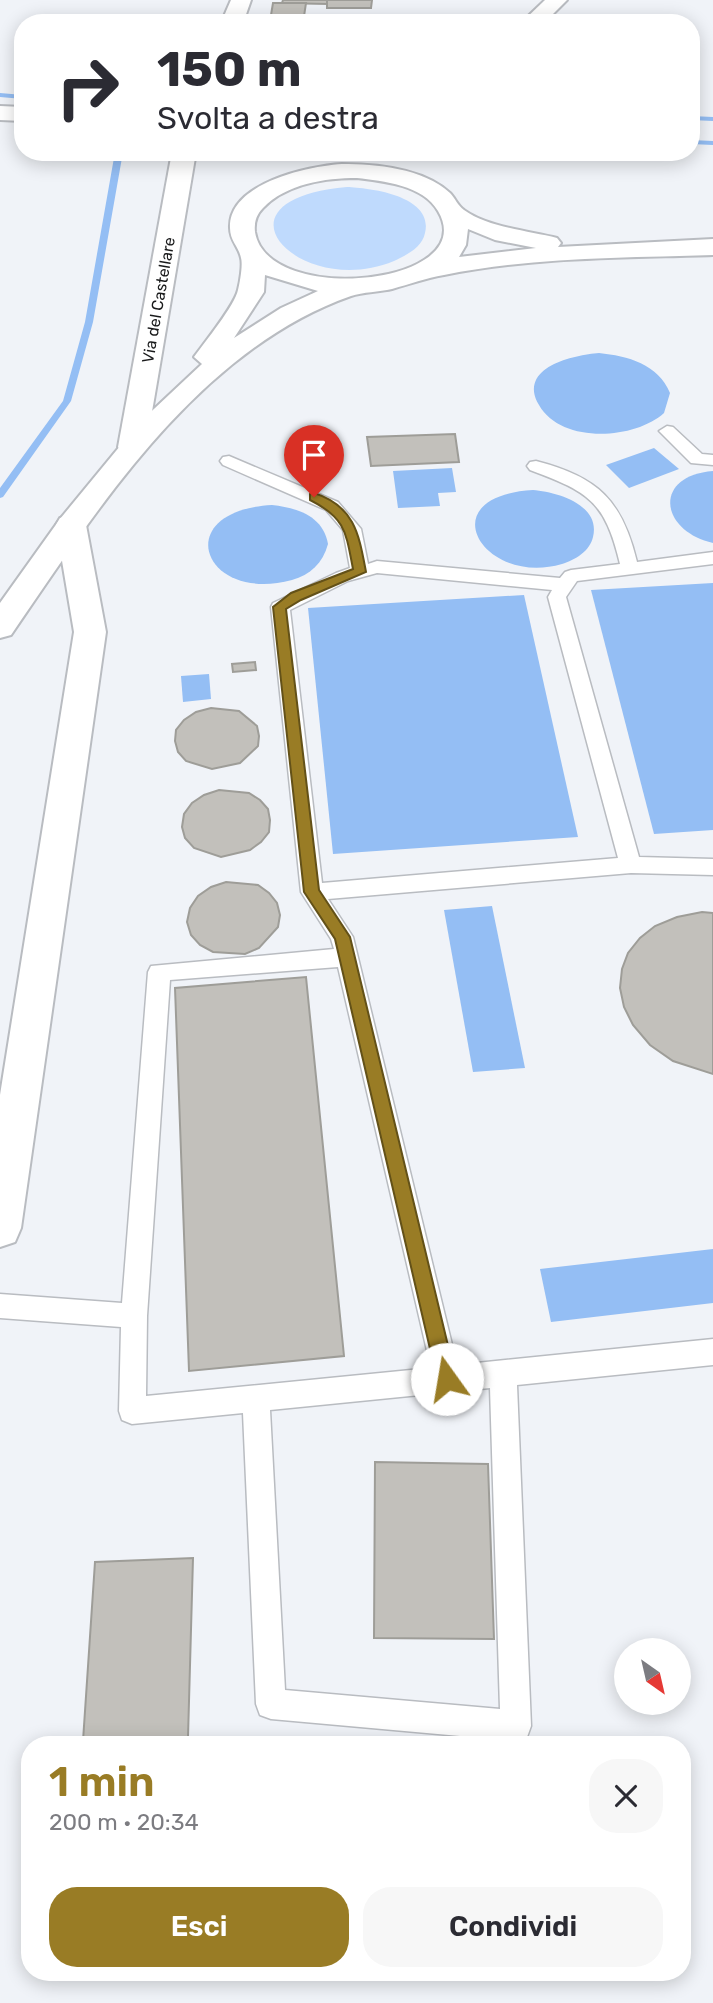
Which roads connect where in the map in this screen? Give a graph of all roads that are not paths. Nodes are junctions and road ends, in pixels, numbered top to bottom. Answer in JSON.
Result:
{"nodes":[{"id":1,"x":557,"y":0,"type":"edge"},
{"id":2,"x":541,"y":14,"type":"edge"},
{"id":3,"x":182,"y":161,"type":"edge"},
{"id":4,"x":364,"y":161,"type":"edge"},
{"id":5,"x":342,"y":171,"type":"junction"},
{"id":6,"x":455,"y":215,"type":"junction"},
{"id":7,"x":713,"y":247,"type":"edge"},
{"id":8,"x":612,"y":250,"type":"junction"},
{"id":9,"x":254,"y":257,"type":"junction"},
{"id":10,"x":430,"y":268,"type":"junction"},
{"id":11,"x":349,"y":287,"type":"junction"},
{"id":12,"x":184,"y":392,"type":"junction"},
{"id":13,"x":667,"y":431,"type":"dead end"},
{"id":14,"x":132,"y":447,"type":"junction"},
{"id":15,"x":713,"y":460,"type":"edge"},
{"id":16,"x":229,"y":461,"type":"dead end"},
{"id":17,"x":536,"y":466,"type":"dead end"},
{"id":18,"x":71,"y":525,"type":"junction"},
{"id":19,"x":713,"y":558,"type":"edge"},
{"id":20,"x":631,"y":568,"type":"junction"},
{"id":21,"x":360,"y":572,"type":"junction"},
{"id":22,"x":565,"y":585,"type":"junction"},
{"id":23,"x":0,"y":627,"type":"edge"},
{"id":24,"x":631,"y":865,"type":"junction"},
{"id":25,"x":713,"y":867,"type":"edge"},
{"id":26,"x":312,"y":892,"type":"junction"},
{"id":27,"x":347,"y":957,"type":"junction"},
{"id":28,"x":0,"y":1228,"type":"edge"},
{"id":29,"x":0,"y":1306,"type":"edge"},
{"id":30,"x":134,"y":1316,"type":"junction"},
{"id":31,"x":713,"y":1352,"type":"edge"},
{"id":32,"x":503,"y":1373,"type":"junction"},
{"id":33,"x":447,"y":1379,"type":"junction"},
{"id":34,"x":256,"y":1399,"type":"junction"}],
"edges":[{"from":1,"to":2,"type":"main road"},
{"from":3,"to":14,"type":"main road","name":"Via del Castellare"},
{"from":4,"to":5,"type":"main road"},
{"from":5,"to":6,"type":"main road"},
{"from":5,"to":9,"type":"main road"},
{"from":6,"to":8,"type":"main road"},
{"from":6,"to":10,"type":"main road"},
{"from":7,"to":8,"type":"main road"},
{"from":8,"to":10,"type":"main road"},
{"from":9,"to":11,"type":"main road"},
{"from":9,"to":12,"type":"main road"},
{"from":10,"to":11,"type":"main road"},
{"from":11,"to":12,"type":"main road"},
{"from":12,"to":14,"type":"main road"},
{"from":13,"to":15,"type":"lane"},
{"from":14,"to":18,"type":"main road"},
{"from":16,"to":21,"type":"lane"},
{"from":17,"to":20,"type":"lane"},
{"from":18,"to":23,"type":"main road"},
{"from":18,"to":28,"type":"main road"},
{"from":19,"to":20,"type":"lane"},
{"from":20,"to":22,"type":"lane"},
{"from":21,"to":22,"type":"lane"},
{"from":21,"to":26,"type":"lane"},
{"from":22,"to":24,"type":"lane"},
{"from":24,"to":25,"type":"lane"},
{"from":24,"to":26,"type":"lane"},
{"from":26,"to":27,"type":"lane"},
{"from":27,"to":30,"type":"lane"},
{"from":27,"to":33,"type":"lane"},
{"from":29,"to":30,"type":"lane"},
{"from":30,"to":34,"type":"lane"},
{"from":31,"to":32,"type":"lane"},
{"from":32,"to":33,"type":"lane"},
{"from":32,"to":34,"type":"lane"},
{"from":33,"to":34,"type":"lane"}]}
